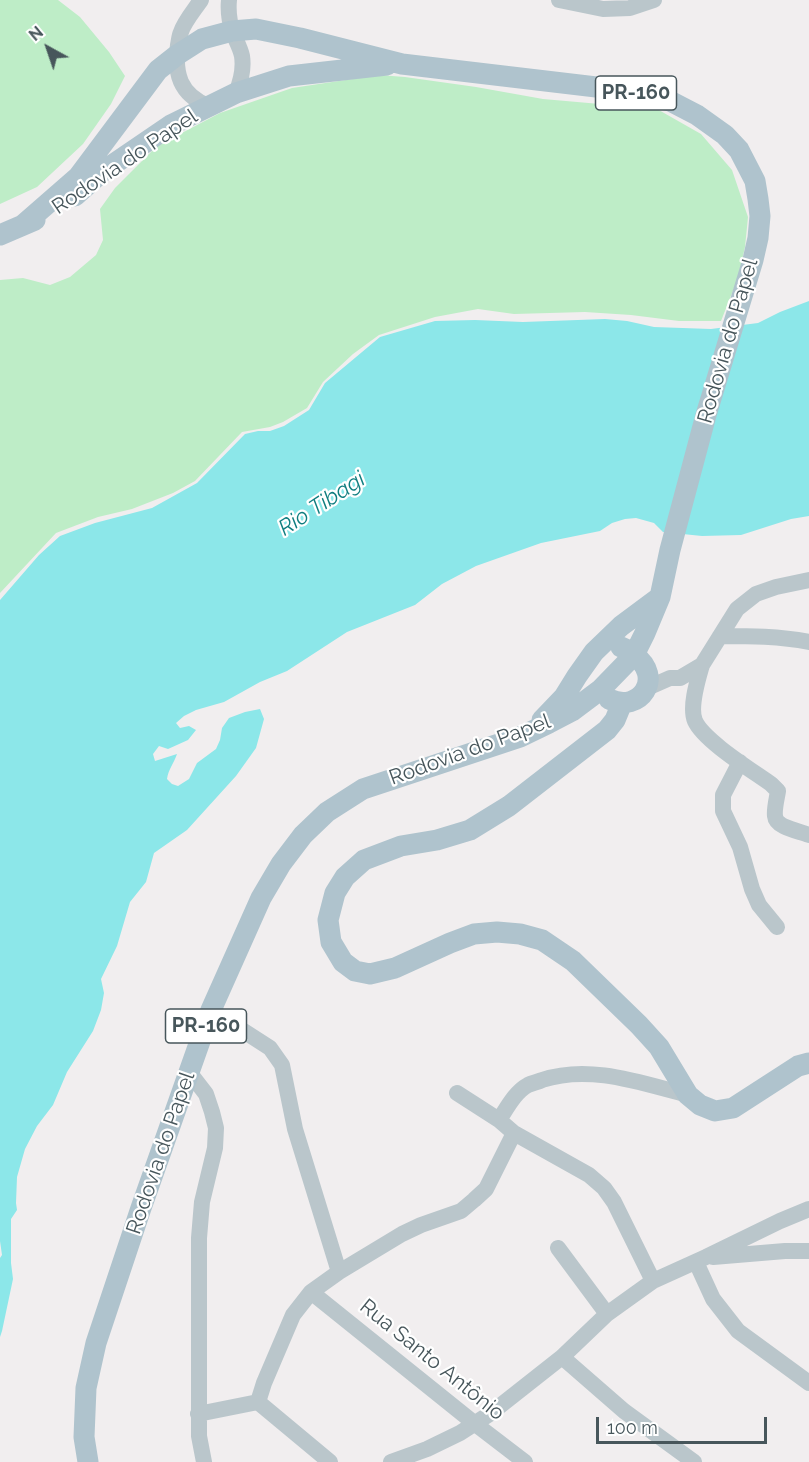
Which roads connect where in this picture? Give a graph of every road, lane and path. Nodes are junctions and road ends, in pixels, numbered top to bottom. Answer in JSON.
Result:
{"nodes":[{"id":1,"x":201,"y":0,"type":"edge"},
{"id":2,"x":229,"y":0,"type":"edge"},
{"id":3,"x":559,"y":0,"type":"edge"},
{"id":4,"x":654,"y":0,"type":"edge"},
{"id":5,"x":232,"y":31,"type":"junction"},
{"id":6,"x":177,"y":55,"type":"junction"},
{"id":7,"x":402,"y":64,"type":"junction"},
{"id":8,"x":236,"y":93,"type":"junction"},
{"id":9,"x":208,"y":106,"type":"junction"},
{"id":10,"x":23,"y":225,"type":"junction"},
{"id":11,"x":0,"y":235,"type":"edge"},
{"id":12,"x":809,"y":580,"type":"edge"},
{"id":13,"x":660,"y":597,"type":"junction"},
{"id":14,"x":720,"y":636,"type":"junction"},
{"id":15,"x":809,"y":642,"type":"edge"},
{"id":16,"x":603,"y":644,"type":"junction"},
{"id":17,"x":634,"y":655,"type":"junction"},
{"id":18,"x":586,"y":661,"type":"junction"},
{"id":19,"x":702,"y":665,"type":"junction"},
{"id":20,"x":646,"y":680,"type":"junction"},
{"id":21,"x":600,"y":690,"type":"junction"},
{"id":22,"x":622,"y":703,"type":"junction"},
{"id":23,"x":520,"y":737,"type":"junction"},
{"id":24,"x":740,"y":762,"type":"junction"},
{"id":25,"x":809,"y":835,"type":"edge"},
{"id":26,"x":777,"y":927,"type":"dead end"},
{"id":27,"x":211,"y":1010,"type":"junction"},
{"id":28,"x":809,"y":1063,"type":"edge"},
{"id":29,"x":189,"y":1072,"type":"junction"},
{"id":30,"x":457,"y":1094,"type":"dead end"},
{"id":31,"x":688,"y":1095,"type":"junction"},
{"id":32,"x":499,"y":1120,"type":"junction"},
{"id":33,"x":514,"y":1133,"type":"junction"},
{"id":34,"x":809,"y":1209,"type":"edge"},
{"id":35,"x":780,"y":1221,"type":"junction"},
{"id":36,"x":558,"y":1248,"type":"dead end"},
{"id":37,"x":785,"y":1251,"type":"junction"},
{"id":38,"x":809,"y":1251,"type":"edge"},
{"id":39,"x":701,"y":1260,"type":"junction"},
{"id":40,"x":339,"y":1272,"type":"junction"},
{"id":41,"x":652,"y":1281,"type":"junction"},
{"id":42,"x":311,"y":1292,"type":"junction"},
{"id":43,"x":607,"y":1314,"type":"junction"},
{"id":44,"x":562,"y":1357,"type":"junction"},
{"id":45,"x":809,"y":1383,"type":"edge"},
{"id":46,"x":258,"y":1402,"type":"junction"},
{"id":47,"x":198,"y":1413,"type":"junction"},
{"id":48,"x":474,"y":1424,"type":"junction"},
{"id":49,"x":88,"y":1462,"type":"edge"},
{"id":50,"x":204,"y":1462,"type":"edge"},
{"id":51,"x":330,"y":1462,"type":"edge"},
{"id":52,"x":391,"y":1462,"type":"edge"},
{"id":53,"x":525,"y":1462,"type":"edge"},
{"id":54,"x":694,"y":1462,"type":"edge"}],
"edges":[{"from":1,"to":6,"type":"street"},
{"from":2,"to":5,"type":"street"},
{"from":3,"to":4,"type":"street"},
{"from":5,"to":6,"type":"main road","name":"Rodovia do Papel","number":"PR-160"},
{"from":5,"to":7,"type":"main road","name":"Rodovia do Papel","number":"PR-160"},
{"from":5,"to":8,"type":"street"},
{"from":6,"to":9,"type":"street"},
{"from":6,"to":10,"type":"main road","name":"Rodovia do Papel","number":"PR-160"},
{"from":7,"to":8,"type":"main road","name":"Rodovia do Papel","number":"PR-160"},
{"from":7,"to":13,"type":"main road","name":"Rodovia do Papel","number":"PR-160"},
{"from":8,"to":9,"type":"main road","name":"Rodovia do Papel","number":"PR-160"},
{"from":9,"to":10,"type":"main road","name":"Rodovia do Papel","number":"PR-160"},
{"from":10,"to":11,"type":"main road","name":"Rodovia do Papel","number":"PR-160"},
{"from":12,"to":14,"type":"street"},
{"from":13,"to":16,"type":"main road"},
{"from":13,"to":17,"type":"main road","name":"Rodovia do Papel","number":"PR-160"},
{"from":14,"to":15,"type":"street"},
{"from":14,"to":19,"type":"street"},
{"from":16,"to":17,"type":"main road"},
{"from":16,"to":18,"type":"main road"},
{"from":17,"to":20,"type":"main road"},
{"from":17,"to":21,"type":"main road","name":"Rodovia do Papel","number":"PR-160"},
{"from":18,"to":21,"type":"main road"},
{"from":18,"to":23,"type":"main road"},
{"from":19,"to":20,"type":"street"},
{"from":19,"to":24,"type":"street"},
{"from":20,"to":22,"type":"main road"},
{"from":21,"to":22,"type":"main road"},
{"from":21,"to":23,"type":"main road","name":"Rodovia do Papel","number":"PR-160"},
{"from":22,"to":31,"type":"main road"},
{"from":23,"to":27,"type":"main road","name":"Rodovia do Papel","number":"PR-160"},
{"from":24,"to":25,"type":"street"},
{"from":24,"to":26,"type":"street"},
{"from":27,"to":29,"type":"main road","name":"Rodovia do Papel","number":"PR-160"},
{"from":27,"to":40,"type":"street"},
{"from":28,"to":31,"type":"main road"},
{"from":29,"to":47,"type":"street"},
{"from":29,"to":49,"type":"main road","name":"Rodovia do Papel","number":"PR-160"},
{"from":30,"to":32,"type":"street"},
{"from":31,"to":32,"type":"street"},
{"from":32,"to":33,"type":"street"},
{"from":33,"to":40,"type":"street"},
{"from":33,"to":41,"type":"street"},
{"from":34,"to":35,"type":"street"},
{"from":35,"to":37,"type":"street"},
{"from":35,"to":39,"type":"street"},
{"from":36,"to":43,"type":"street"},
{"from":37,"to":38,"type":"street"},
{"from":37,"to":39,"type":"street"},
{"from":39,"to":41,"type":"street"},
{"from":39,"to":45,"type":"street"},
{"from":40,"to":42,"type":"street"},
{"from":41,"to":43,"type":"street"},
{"from":42,"to":46,"type":"street"},
{"from":42,"to":48,"type":"street","name":"Rua Santo Antônio"},
{"from":43,"to":44,"type":"street"},
{"from":44,"to":48,"type":"street"},
{"from":44,"to":54,"type":"street"},
{"from":46,"to":47,"type":"street"},
{"from":46,"to":51,"type":"street"},
{"from":47,"to":50,"type":"street"},
{"from":48,"to":52,"type":"street"},
{"from":48,"to":53,"type":"street","name":"Rua Santo Antônio"}]}
